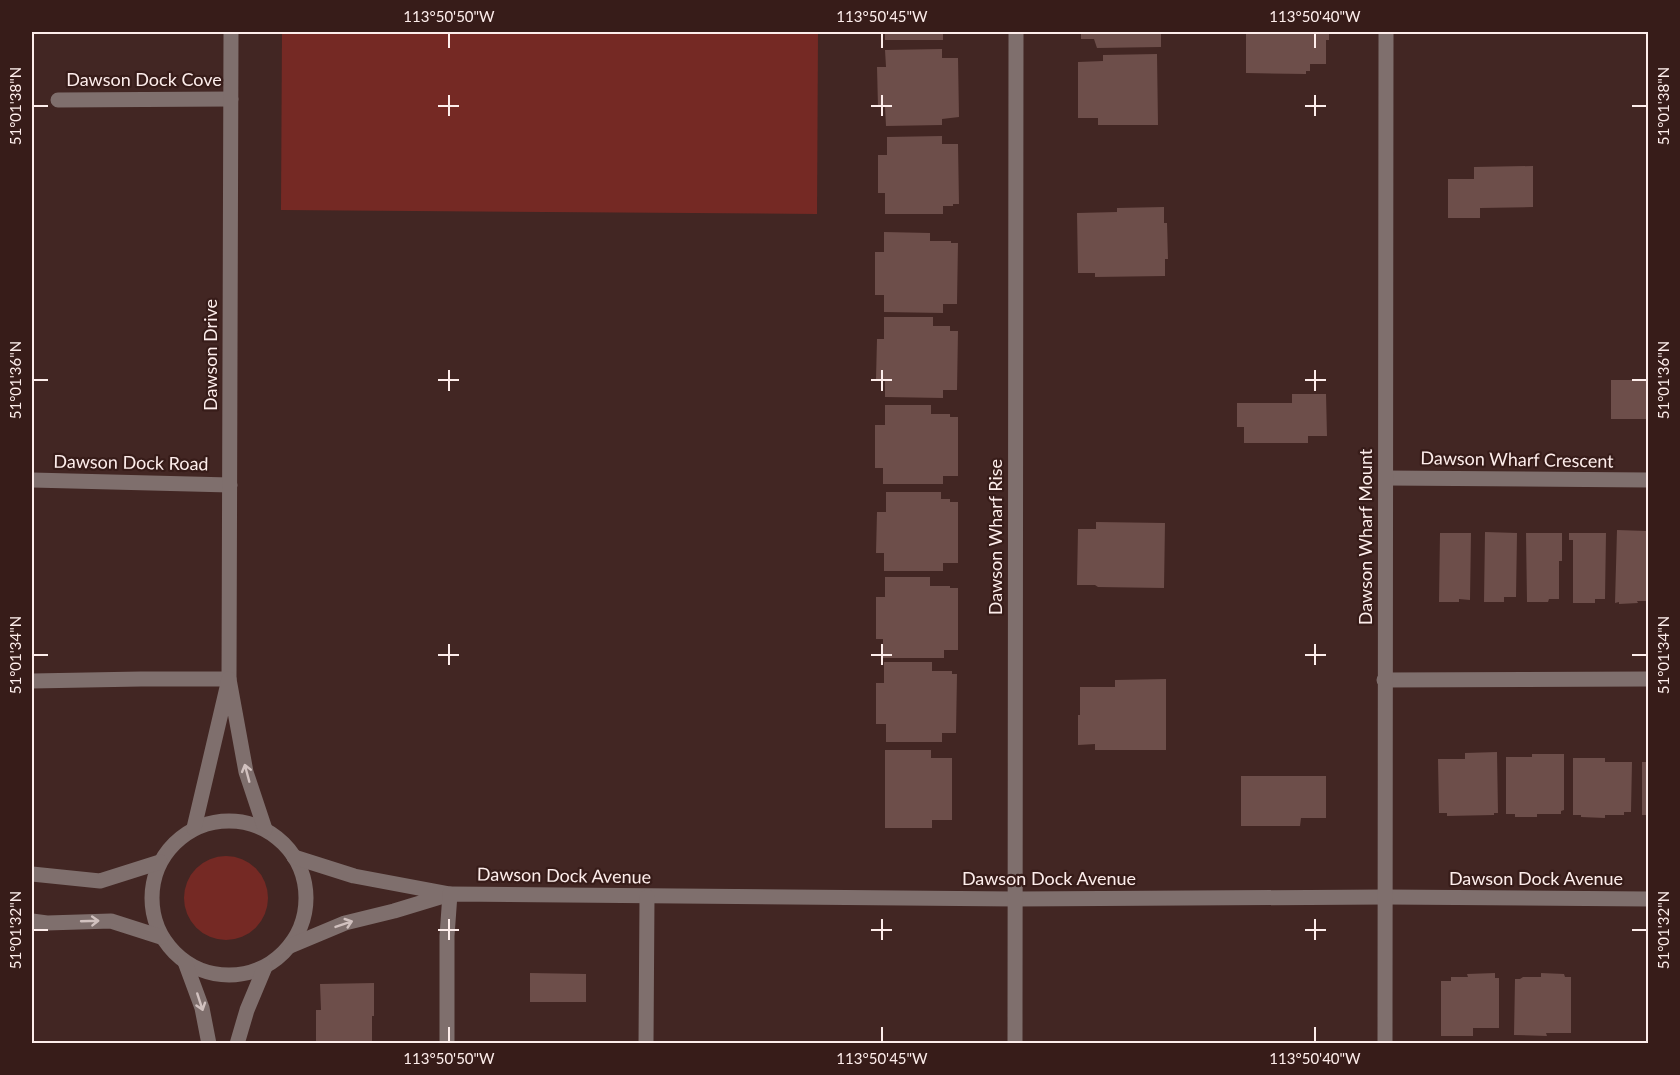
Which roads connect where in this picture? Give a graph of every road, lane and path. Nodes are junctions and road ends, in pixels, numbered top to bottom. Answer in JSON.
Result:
{"nodes":[{"id":1,"x":231,"y":32,"type":"edge"},
{"id":2,"x":1016,"y":32,"type":"edge"},
{"id":3,"x":1386,"y":32,"type":"edge"},
{"id":4,"x":231,"y":99,"type":"junction"},
{"id":5,"x":58,"y":100,"type":"dead end"},
{"id":6,"x":1386,"y":478,"type":"junction"},
{"id":7,"x":32,"y":480,"type":"edge"},
{"id":8,"x":1648,"y":480,"type":"edge"},
{"id":9,"x":230,"y":485,"type":"junction"},
{"id":10,"x":229,"y":679,"type":"junction"},
{"id":11,"x":1648,"y":679,"type":"edge"},
{"id":12,"x":1384,"y":680,"type":"junction"},
{"id":13,"x":32,"y":681,"type":"edge"},
{"id":14,"x":194,"y":828,"type":"junction"},
{"id":15,"x":265,"y":829,"type":"junction"},
{"id":16,"x":294,"y":857,"type":"junction"},
{"id":17,"x":160,"y":862,"type":"junction"},
{"id":18,"x":32,"y":874,"type":"edge"},
{"id":19,"x":450,"y":894,"type":"junction"},
{"id":20,"x":647,"y":897,"type":"junction"},
{"id":21,"x":1386,"y":897,"type":"junction"},
{"id":22,"x":1648,"y":898,"type":"edge"},
{"id":23,"x":1015,"y":899,"type":"junction"},
{"id":24,"x":32,"y":921,"type":"edge"},
{"id":25,"x":161,"y":937,"type":"junction"},
{"id":26,"x":290,"y":946,"type":"junction"},
{"id":27,"x":185,"y":962,"type":"junction"},
{"id":28,"x":265,"y":967,"type":"junction"},
{"id":29,"x":210,"y":1044,"type":"edge"},
{"id":30,"x":237,"y":1044,"type":"edge"},
{"id":31,"x":447,"y":1044,"type":"edge"},
{"id":32,"x":646,"y":1044,"type":"edge"},
{"id":33,"x":1015,"y":1044,"type":"edge"},
{"id":34,"x":1385,"y":1044,"type":"edge"}],
"edges":[{"from":1,"to":4,"type":"street","name":"Dawson Drive"},
{"from":2,"to":23,"type":"street","name":"Dawson Wharf Rise"},
{"from":3,"to":6,"type":"street","name":"Dawson Wharf Mount"},
{"from":4,"to":5,"type":"street","name":"Dawson Dock Cove"},
{"from":4,"to":9,"type":"street","name":"Dawson Drive"},
{"from":6,"to":8,"type":"street","name":"Dawson Wharf Crescent"},
{"from":6,"to":12,"type":"street","name":"Dawson Wharf Mount"},
{"from":7,"to":9,"type":"street","name":"Dawson Dock Road"},
{"from":9,"to":10,"type":"street","name":"Dawson Drive"},
{"from":10,"to":13,"type":"street"},
{"from":10,"to":14,"type":"street","name":"Dawson Drive"},
{"from":15,"to":10,"type":"street","name":"Dawson Drive","one_way":true},
{"from":11,"to":12,"type":"street"},
{"from":12,"to":21,"type":"street","name":"Dawson Wharf Mount"},
{"from":14,"to":15,"type":"street"},
{"from":14,"to":17,"type":"street"},
{"from":15,"to":16,"type":"street"},
{"from":16,"to":19,"type":"street","name":"Dawson Dock Avenue"},
{"from":16,"to":26,"type":"street"},
{"from":17,"to":18,"type":"street"},
{"from":17,"to":25,"type":"street"},
{"from":19,"to":20,"type":"street","name":"Dawson Dock Avenue"},
{"from":26,"to":19,"type":"street","name":"Dawson Dock Avenue","one_way":true},
{"from":19,"to":31,"type":"street"},
{"from":20,"to":23,"type":"street","name":"Dawson Dock Avenue"},
{"from":20,"to":32,"type":"street"},
{"from":21,"to":22,"type":"street","name":"Dawson Dock Avenue"},
{"from":21,"to":23,"type":"street","name":"Dawson Dock Avenue"},
{"from":21,"to":34,"type":"street","name":"Dawson Wharf Mount"},
{"from":23,"to":33,"type":"street","name":"Dawson Wharf Rise"},
{"from":24,"to":25,"type":"street","one_way":true},
{"from":25,"to":27,"type":"street"},
{"from":26,"to":28,"type":"street"},
{"from":27,"to":28,"type":"street"},
{"from":27,"to":29,"type":"street","one_way":true},
{"from":28,"to":30,"type":"street"}]}
